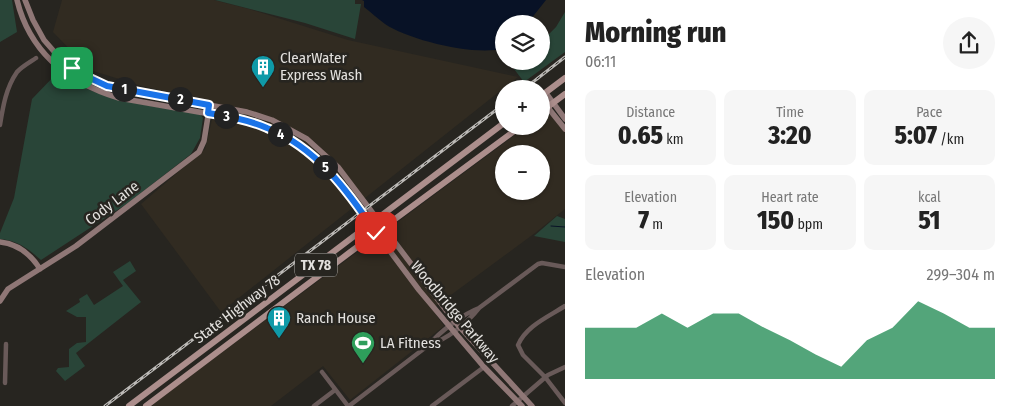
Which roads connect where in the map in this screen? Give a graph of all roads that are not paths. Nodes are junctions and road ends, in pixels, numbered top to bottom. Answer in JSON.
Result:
{"nodes":[{"id":1,"x":18,"y":0,"type":"edge"},
{"id":2,"x":25,"y":0,"type":"edge"},
{"id":3,"x":36,"y":58,"type":"dead end"},
{"id":4,"x":565,"y":78,"type":"edge"},
{"id":5,"x":550,"y":90,"type":"edge"},
{"id":6,"x":565,"y":94,"type":"edge"},
{"id":7,"x":209,"y":105,"type":"junction"},
{"id":8,"x":550,"y":105,"type":"junction"},
{"id":9,"x":208,"y":113,"type":"junction"},
{"id":10,"x":565,"y":119,"type":"edge"},
{"id":11,"x":272,"y":120,"type":"junction"},
{"id":12,"x":0,"y":124,"type":"edge"},
{"id":13,"x":265,"y":127,"type":"junction"},
{"id":14,"x":565,"y":129,"type":"edge"},
{"id":15,"x":495,"y":130,"type":"edge"},
{"id":16,"x":509,"y":135,"type":"edge"},
{"id":17,"x":465,"y":152,"type":"junction"},
{"id":18,"x":331,"y":160,"type":"junction"},
{"id":19,"x":324,"y":166,"type":"junction"},
{"id":20,"x":440,"y":186,"type":"junction"},
{"id":21,"x":377,"y":218,"type":"junction"},
{"id":22,"x":370,"y":225,"type":"junction"},
{"id":23,"x":384,"y":227,"type":"junction"},
{"id":24,"x":376,"y":233,"type":"junction"},
{"id":25,"x":0,"y":242,"type":"edge"},
{"id":26,"x":40,"y":268,"type":"junction"},
{"id":27,"x":565,"y":268,"type":"edge"},
{"id":28,"x":427,"y":284,"type":"junction"},
{"id":29,"x":419,"y":290,"type":"junction"},
{"id":30,"x":0,"y":300,"type":"edge"},
{"id":31,"x":268,"y":302,"type":"junction"},
{"id":32,"x":565,"y":306,"type":"edge"},
{"id":33,"x":274,"y":310,"type":"junction"},
{"id":34,"x":455,"y":326,"type":"junction"},
{"id":35,"x":6,"y":344,"type":"dead end"},
{"id":36,"x":484,"y":367,"type":"junction"},
{"id":37,"x":565,"y":367,"type":"edge"},
{"id":38,"x":322,"y":372,"type":"dead end"},
{"id":39,"x":545,"y":377,"type":"junction"},
{"id":40,"x":6,"y":383,"type":"dead end"},
{"id":41,"x":335,"y":390,"type":"junction"},
{"id":42,"x":524,"y":396,"type":"junction"},
{"id":43,"x":565,"y":402,"type":"edge"},
{"id":44,"x":520,"y":404,"type":"edge"},
{"id":45,"x":129,"y":406,"type":"edge"},
{"id":46,"x":146,"y":406,"type":"edge"},
{"id":47,"x":314,"y":406,"type":"edge"},
{"id":48,"x":348,"y":406,"type":"edge"},
{"id":49,"x":432,"y":406,"type":"edge"},
{"id":50,"x":512,"y":406,"type":"edge"},
{"id":51,"x":532,"y":406,"type":"edge"}],
"edges":[{"from":1,"to":9,"type":"main road","name":"Woodbridge Parkway"},
{"from":2,"to":7,"type":"main road","name":"Woodbridge Parkway"},
{"from":3,"to":12,"type":"street"},
{"from":4,"to":5,"type":"main road"},
{"from":6,"to":8,"type":"main road"},
{"from":7,"to":9,"type":"main road","name":"Cody Lane"},
{"from":7,"to":11,"type":"main road","name":"Woodbridge Parkway"},
{"from":8,"to":10,"type":"main road"},
{"from":8,"to":14,"type":"main road"},
{"from":9,"to":13,"type":"main road","name":"Woodbridge Parkway"},
{"from":9,"to":26,"type":"main road","name":"Cody Lane"},
{"from":11,"to":13,"type":"main road"},
{"from":11,"to":18,"type":"main road","name":"Woodbridge Parkway"},
{"from":13,"to":19,"type":"main road","name":"Woodbridge Parkway"},
{"from":15,"to":17,"type":"main road","name":"State Highway 78","number":"TX 78"},
{"from":16,"to":20,"type":"main road","name":"State Highway 78","number":"TX 78"},
{"from":17,"to":20,"type":"main road"},
{"from":17,"to":21,"type":"main road","name":"State Highway 78","number":"TX 78"},
{"from":18,"to":19,"type":"main road"},
{"from":18,"to":21,"type":"main road","name":"Woodbridge Parkway"},
{"from":19,"to":22,"type":"main road","name":"Woodbridge Parkway"},
{"from":20,"to":23,"type":"main road","name":"State Highway 78","number":"TX 78"},
{"from":21,"to":22,"type":"main road","name":"State Highway 78","number":"TX 78"},
{"from":21,"to":23,"type":"main road","name":"Woodbridge Parkway"},
{"from":22,"to":24,"type":"main road","name":"Woodbridge Parkway"},
{"from":22,"to":31,"type":"main road","name":"State Highway 78","number":"TX 78"},
{"from":23,"to":24,"type":"main road","name":"State Highway 78","number":"TX 78"},
{"from":23,"to":28,"type":"main road","name":"Woodbridge Parkway"},
{"from":24,"to":29,"type":"main road","name":"Woodbridge Parkway"},
{"from":24,"to":33,"type":"main road","name":"State Highway 78","number":"TX 78"},
{"from":25,"to":26,"type":"main road"},
{"from":26,"to":30,"type":"main road","name":"Cody Lane"},
{"from":27,"to":34,"type":"street"},
{"from":28,"to":29,"type":"main road"},
{"from":28,"to":34,"type":"main road","name":"Woodbridge Parkway"},
{"from":29,"to":34,"type":"main road","name":"Woodbridge Parkway"},
{"from":31,"to":33,"type":"main road"},
{"from":31,"to":45,"type":"main road","name":"State Highway 78","number":"TX 78"},
{"from":32,"to":39,"type":"street"},
{"from":33,"to":46,"type":"main road","name":"State Highway 78","number":"TX 78"},
{"from":34,"to":36,"type":"main road","name":"Woodbridge Parkway"},
{"from":34,"to":42,"type":"main road","name":"Woodbridge Parkway"},
{"from":34,"to":48,"type":"street"},
{"from":35,"to":40,"type":"street"},
{"from":36,"to":44,"type":"main road","name":"Woodbridge Parkway"},
{"from":36,"to":49,"type":"street"},
{"from":37,"to":39,"type":"street"},
{"from":38,"to":41,"type":"street"},
{"from":39,"to":42,"type":"street"},
{"from":39,"to":43,"type":"street"},
{"from":41,"to":47,"type":"street"},
{"from":41,"to":48,"type":"street"},
{"from":42,"to":44,"type":"street"},
{"from":42,"to":51,"type":"main road","name":"Woodbridge Parkway"},
{"from":44,"to":50,"type":"street"}]}
